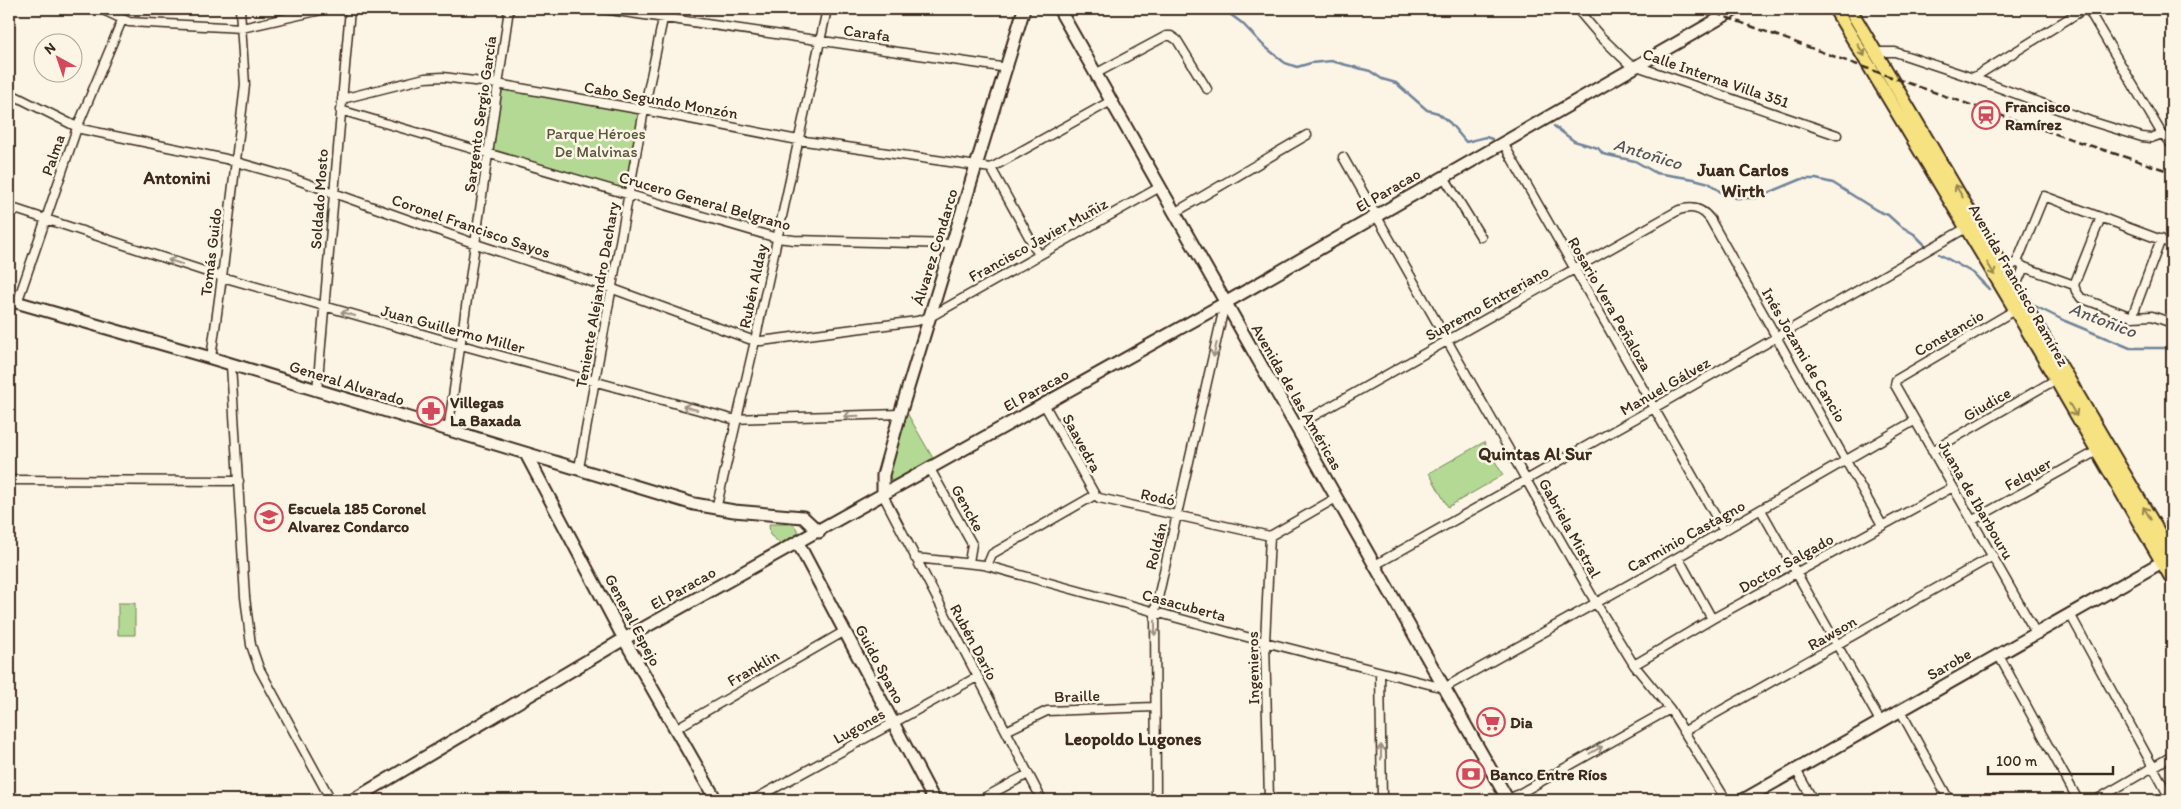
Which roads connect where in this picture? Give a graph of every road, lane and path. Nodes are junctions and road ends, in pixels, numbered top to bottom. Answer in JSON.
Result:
{"nodes":[{"id":1,"x":101,"y":9,"type":"edge"},
{"id":2,"x":240,"y":9,"type":"edge"},
{"id":3,"x":326,"y":9,"type":"edge"},
{"id":4,"x":350,"y":9,"type":"edge"},
{"id":5,"x":509,"y":9,"type":"edge"},
{"id":6,"x":603,"y":9,"type":"edge"},
{"id":7,"x":665,"y":9,"type":"edge"},
{"id":8,"x":827,"y":9,"type":"edge"},
{"id":9,"x":1024,"y":9,"type":"edge"},
{"id":10,"x":1059,"y":9,"type":"edge"},
{"id":11,"x":1577,"y":9,"type":"edge"},
{"id":12,"x":1736,"y":9,"type":"edge"},
{"id":13,"x":1836,"y":9,"type":"edge"},
{"id":14,"x":1850,"y":9,"type":"edge"},
{"id":15,"x":2086,"y":9,"type":"edge"},
{"id":16,"x":664,"y":18,"type":"junction"},
{"id":17,"x":122,"y":20,"type":"junction"},
{"id":18,"x":242,"y":28,"type":"junction"},
{"id":19,"x":820,"y":40,"type":"junction"},
{"id":20,"x":1876,"y":52,"type":"junction"},
{"id":21,"x":1638,"y":65,"type":"junction"},
{"id":22,"x":1008,"y":68,"type":"junction"},
{"id":23,"x":1095,"y":74,"type":"junction"},
{"id":24,"x":1973,"y":78,"type":"junction"},
{"id":25,"x":497,"y":84,"type":"junction"},
{"id":26,"x":1207,"y":89,"type":"dead end"},
{"id":27,"x":9,"y":93,"type":"edge"},
{"id":28,"x":342,"y":99,"type":"junction"},
{"id":29,"x":1111,"y":101,"type":"junction"},
{"id":30,"x":340,"y":110,"type":"junction"},
{"id":31,"x":644,"y":110,"type":"junction"},
{"id":32,"x":77,"y":128,"type":"junction"},
{"id":33,"x":2162,"y":134,"type":"junction"},
{"id":34,"x":1307,"y":135,"type":"dead end"},
{"id":35,"x":1838,"y":135,"type":"dead end"},
{"id":36,"x":798,"y":140,"type":"junction"},
{"id":37,"x":2171,"y":142,"type":"edge"},
{"id":38,"x":1503,"y":143,"type":"junction"},
{"id":39,"x":488,"y":151,"type":"junction"},
{"id":40,"x":1343,"y":156,"type":"dead end"},
{"id":41,"x":235,"y":161,"type":"junction"},
{"id":42,"x":977,"y":167,"type":"junction"},
{"id":43,"x":991,"y":168,"type":"junction"},
{"id":44,"x":1444,"y":177,"type":"junction"},
{"id":45,"x":1160,"y":187,"type":"junction"},
{"id":46,"x":333,"y":192,"type":"junction"},
{"id":47,"x":629,"y":194,"type":"junction"},
{"id":48,"x":9,"y":206,"type":"edge"},
{"id":49,"x":1693,"y":208,"type":"joint"},
{"id":50,"x":1174,"y":213,"type":"junction"},
{"id":51,"x":1377,"y":215,"type":"junction"},
{"id":52,"x":2101,"y":217,"type":"junction"},
{"id":53,"x":45,"y":220,"type":"junction"},
{"id":54,"x":1966,"y":228,"type":"junction"},
{"id":55,"x":1480,"y":237,"type":"dead end"},
{"id":56,"x":777,"y":238,"type":"junction"},
{"id":57,"x":2161,"y":240,"type":"junction"},
{"id":58,"x":476,"y":244,"type":"junction"},
{"id":59,"x":953,"y":244,"type":"junction"},
{"id":60,"x":2172,"y":244,"type":"edge"},
{"id":61,"x":1039,"y":255,"type":"junction"},
{"id":62,"x":2016,"y":262,"type":"junction"},
{"id":63,"x":2024,"y":267,"type":"junction"},
{"id":64,"x":1574,"y":269,"type":"junction"},
{"id":65,"x":2004,"y":270,"type":"junction"},
{"id":66,"x":222,"y":277,"type":"junction"},
{"id":67,"x":2074,"y":285,"type":"junction"},
{"id":68,"x":2015,"y":288,"type":"junction"},
{"id":69,"x":613,"y":289,"type":"junction"},
{"id":70,"x":13,"y":301,"type":"edge"},
{"id":71,"x":1225,"y":303,"type":"junction"},
{"id":72,"x":325,"y":307,"type":"junction"},
{"id":73,"x":2015,"y":310,"type":"junction"},
{"id":74,"x":930,"y":317,"type":"junction"},
{"id":75,"x":2132,"y":317,"type":"junction"},
{"id":76,"x":2172,"y":323,"type":"edge"},
{"id":77,"x":1778,"y":337,"type":"junction"},
{"id":78,"x":1448,"y":340,"type":"junction"},
{"id":79,"x":755,"y":341,"type":"junction"},
{"id":80,"x":461,"y":345,"type":"junction"},
{"id":81,"x":210,"y":358,"type":"junction"},
{"id":82,"x":231,"y":365,"type":"junction"},
{"id":83,"x":1896,"y":380,"type":"joint"},
{"id":84,"x":2055,"y":380,"type":"junction"},
{"id":85,"x":595,"y":382,"type":"junction"},
{"id":86,"x":317,"y":391,"type":"junction"},
{"id":87,"x":1044,"y":404,"type":"junction"},
{"id":88,"x":1654,"y":408,"type":"junction"},
{"id":89,"x":900,"y":414,"type":"junction"},
{"id":90,"x":737,"y":420,"type":"junction"},
{"id":91,"x":1914,"y":421,"type":"junction"},
{"id":92,"x":1296,"y":426,"type":"junction"},
{"id":93,"x":448,"y":431,"type":"junction"},
{"id":94,"x":1932,"y":451,"type":"junction"},
{"id":95,"x":2096,"y":451,"type":"junction"},
{"id":96,"x":526,"y":454,"type":"junction"},
{"id":97,"x":1848,"y":460,"type":"junction"},
{"id":98,"x":579,"y":468,"type":"junction"},
{"id":99,"x":930,"y":469,"type":"junction"},
{"id":100,"x":1526,"y":478,"type":"junction"},
{"id":101,"x":9,"y":480,"type":"edge"},
{"id":102,"x":239,"y":481,"type":"junction"},
{"id":103,"x":1953,"y":487,"type":"junction"},
{"id":104,"x":883,"y":495,"type":"junction"},
{"id":105,"x":1095,"y":495,"type":"junction"},
{"id":106,"x":1336,"y":498,"type":"junction"},
{"id":107,"x":716,"y":509,"type":"junction"},
{"id":108,"x":1761,"y":510,"type":"junction"},
{"id":109,"x":1178,"y":515,"type":"junction"},
{"id":110,"x":1972,"y":520,"type":"junction"},
{"id":111,"x":1882,"y":525,"type":"junction"},
{"id":112,"x":1724,"y":531,"type":"junction"},
{"id":113,"x":818,"y":532,"type":"junction"},
{"id":114,"x":1270,"y":536,"type":"junction"},
{"id":115,"x":798,"y":543,"type":"junction"},
{"id":116,"x":1993,"y":556,"type":"junction"},
{"id":117,"x":1678,"y":557,"type":"junction"},
{"id":118,"x":2169,"y":557,"type":"edge"},
{"id":119,"x":915,"y":558,"type":"junction"},
{"id":120,"x":969,"y":562,"type":"junction"},
{"id":121,"x":1375,"y":565,"type":"junction"},
{"id":122,"x":987,"y":566,"type":"junction"},
{"id":123,"x":1796,"y":573,"type":"junction"},
{"id":124,"x":2172,"y":579,"type":"edge"},
{"id":125,"x":1596,"y":603,"type":"junction"},
{"id":126,"x":1155,"y":611,"type":"junction"},
{"id":127,"x":2070,"y":614,"type":"junction"},
{"id":128,"x":1712,"y":619,"type":"junction"},
{"id":129,"x":844,"y":631,"type":"junction"},
{"id":130,"x":2036,"y":633,"type":"junction"},
{"id":131,"x":624,"y":639,"type":"junction"},
{"id":132,"x":1266,"y":642,"type":"junction"},
{"id":133,"x":1837,"y":646,"type":"junction"},
{"id":134,"x":1998,"y":654,"type":"junction"},
{"id":135,"x":1634,"y":664,"type":"junction"},
{"id":136,"x":1380,"y":672,"type":"junction"},
{"id":137,"x":977,"y":677,"type":"junction"},
{"id":138,"x":1444,"y":688,"type":"junction"},
{"id":139,"x":1154,"y":707,"type":"junction"},
{"id":140,"x":1670,"y":709,"type":"junction"},
{"id":141,"x":1900,"y":710,"type":"junction"},
{"id":142,"x":1880,"y":721,"type":"junction"},
{"id":143,"x":894,"y":723,"type":"junction"},
{"id":144,"x":675,"y":729,"type":"junction"},
{"id":145,"x":1006,"y":731,"type":"junction"},
{"id":146,"x":1683,"y":732,"type":"junction"},
{"id":147,"x":2172,"y":756,"type":"edge"},
{"id":148,"x":2153,"y":767,"type":"junction"},
{"id":149,"x":1796,"y":770,"type":"junction"},
{"id":150,"x":1028,"y":774,"type":"junction"},
{"id":151,"x":331,"y":800,"type":"edge"},
{"id":152,"x":353,"y":800,"type":"edge"},
{"id":153,"x":716,"y":800,"type":"edge"},
{"id":154,"x":753,"y":800,"type":"edge"},
{"id":155,"x":934,"y":800,"type":"edge"},
{"id":156,"x":980,"y":800,"type":"edge"},
{"id":157,"x":1042,"y":800,"type":"edge"},
{"id":158,"x":1156,"y":800,"type":"edge"},
{"id":159,"x":1269,"y":800,"type":"edge"},
{"id":160,"x":1382,"y":800,"type":"edge"},
{"id":161,"x":1508,"y":800,"type":"edge"},
{"id":162,"x":1726,"y":800,"type":"edge"},
{"id":163,"x":1743,"y":800,"type":"edge"},
{"id":164,"x":1813,"y":800,"type":"edge"},
{"id":165,"x":1949,"y":800,"type":"edge"},
{"id":166,"x":2078,"y":800,"type":"edge"},
{"id":167,"x":2096,"y":800,"type":"edge"},
{"id":168,"x":2171,"y":800,"type":"edge"}],
"edges":[{"from":1,"to":17,"type":"street"},
{"from":2,"to":18,"type":"street"},
{"from":3,"to":18,"type":"street"},
{"from":4,"to":28,"type":"street","name":"Soldado Mosto"},
{"from":5,"to":25,"type":"street","name":"Sargento Sergio García"},
{"from":6,"to":16,"type":"street","name":"Carafa"},
{"from":7,"to":16,"type":"street","name":"Teniente Alejandro Dachary"},
{"from":8,"to":19,"type":"street","name":"Rubén Alday"},
{"from":9,"to":22,"type":"street","name":"Álvarez Condarco"},
{"from":10,"to":23,"type":"street","name":"Avenida de las Américas"},
{"from":11,"to":21,"type":"street","name":"Calle Interna Villa 351"},
{"from":12,"to":21,"type":"street","name":"El Paracao"},
{"from":13,"to":54,"type":"main road","name":"Avenida Francisco Ramírez","one_way":true},
{"from":14,"to":20,"type":"main road","name":"Avenida Francisco Ramírez"},
{"from":15,"to":24,"type":"street"},
{"from":15,"to":33,"type":"street"},
{"from":16,"to":19,"type":"street","name":"Carafa"},
{"from":16,"to":31,"type":"street","name":"Teniente Alejandro Dachary"},
{"from":17,"to":18,"type":"street"},
{"from":17,"to":32,"type":"street","name":"Palma"},
{"from":18,"to":41,"type":"street","name":"Tomás Guido"},
{"from":19,"to":22,"type":"street","name":"Carafa"},
{"from":19,"to":36,"type":"street","name":"Rubén Alday"},
{"from":20,"to":24,"type":"street"},
{"from":65,"to":20,"type":"main road","name":"Avenida Francisco Ramírez","one_way":true},
{"from":21,"to":35,"type":"street","name":"Calle Interna Villa 351"},
{"from":21,"to":38,"type":"street","name":"El Paracao"},
{"from":22,"to":42,"type":"street","name":"Álvarez Condarco"},
{"from":23,"to":26,"type":"street"},
{"from":23,"to":29,"type":"street","name":"Avenida de las Américas"},
{"from":24,"to":33,"type":"street"},
{"from":25,"to":28,"type":"street","name":"Cabo Segundo Monzón"},
{"from":25,"to":31,"type":"street","name":"Cabo Segundo Monzón"},
{"from":25,"to":39,"type":"street","name":"Sargento Sergio García"},
{"from":27,"to":32,"type":"street","name":"Coronel Francisco Sayos"},
{"from":28,"to":30,"type":"street","name":"Soldado Mosto"},
{"from":29,"to":43,"type":"street"},
{"from":29,"to":45,"type":"street","name":"Avenida de las Américas"},
{"from":30,"to":39,"type":"street","name":"Crucero General Belgrano"},
{"from":30,"to":46,"type":"street","name":"Soldado Mosto"},
{"from":31,"to":36,"type":"street","name":"Cabo Segundo Monzón"},
{"from":31,"to":47,"type":"street","name":"Teniente Alejandro Dachary"},
{"from":32,"to":41,"type":"street","name":"Coronel Francisco Sayos"},
{"from":32,"to":53,"type":"street","name":"Palma"},
{"from":33,"to":37,"type":"street"},
{"from":34,"to":50,"type":"street"},
{"from":36,"to":42,"type":"street","name":"Cabo Segundo Monzón"},
{"from":36,"to":56,"type":"street","name":"Rubén Alday"},
{"from":38,"to":44,"type":"street","name":"El Paracao"},
{"from":38,"to":64,"type":"street","name":"Rosario Vera Peñaloza"},
{"from":39,"to":47,"type":"street","name":"Crucero General Belgrano"},
{"from":39,"to":58,"type":"street","name":"Sargento Sergio García"},
{"from":40,"to":51,"type":"street","name":"Gabriela Mistral"},
{"from":41,"to":46,"type":"street","name":"Coronel Francisco Sayos"},
{"from":41,"to":66,"type":"street","name":"Tomás Guido"},
{"from":42,"to":43,"type":"street","name":"Cabo Segundo Monzón"},
{"from":42,"to":59,"type":"street","name":"Álvarez Condarco"},
{"from":43,"to":61,"type":"street"},
{"from":44,"to":51,"type":"street","name":"El Paracao"},
{"from":44,"to":55,"type":"street"},
{"from":45,"to":50,"type":"street","name":"Avenida de las Américas"},
{"from":45,"to":61,"type":"street","name":"Francisco Javier Muñiz"},
{"from":46,"to":58,"type":"street","name":"Coronel Francisco Sayos"},
{"from":46,"to":72,"type":"street","name":"Soldado Mosto"},
{"from":47,"to":56,"type":"street","name":"Crucero General Belgrano"},
{"from":47,"to":69,"type":"street","name":"Teniente Alejandro Dachary"},
{"from":48,"to":53,"type":"street","name":"Juan Guillermo Miller"},
{"from":49,"to":64,"type":"street","name":"Supremo Entreriano"},
{"from":49,"to":77,"type":"street","name":"Inés Jozami de Cancio"},
{"from":50,"to":71,"type":"street","name":"Avenida de las Américas"},
{"from":51,"to":71,"type":"street","name":"El Paracao"},
{"from":51,"to":78,"type":"street","name":"Gabriela Mistral"},
{"from":52,"to":57,"type":"street"},
{"from":52,"to":62,"type":"street"},
{"from":52,"to":67,"type":"street"},
{"from":66,"to":53,"type":"street","name":"Juan Guillermo Miller","one_way":true},
{"from":53,"to":70,"type":"street","name":"Palma"},
{"from":54,"to":73,"type":"main road","name":"Avenida Francisco Ramírez","one_way":true},
{"from":54,"to":77,"type":"street","name":"Manuel Gálvez"},
{"from":56,"to":59,"type":"street","name":"Crucero General Belgrano"},
{"from":56,"to":79,"type":"street","name":"Rubén Alday"},
{"from":57,"to":60,"type":"street"},
{"from":57,"to":75,"type":"street"},
{"from":58,"to":69,"type":"street","name":"Coronel Francisco Sayos"},
{"from":58,"to":80,"type":"street","name":"Sargento Sergio García"},
{"from":59,"to":74,"type":"street","name":"Álvarez Condarco"},
{"from":61,"to":74,"type":"street","name":"Francisco Javier Muñiz"},
{"from":62,"to":63,"type":"street"},
{"from":62,"to":65,"type":"street"},
{"from":63,"to":67,"type":"street"},
{"from":63,"to":68,"type":"street"},
{"from":64,"to":78,"type":"street","name":"Supremo Entreriano"},
{"from":64,"to":88,"type":"street","name":"Rosario Vera Peñaloza"},
{"from":65,"to":68,"type":"main road","name":"Avenida Francisco Ramírez"},
{"from":66,"to":72,"type":"street","name":"Juan Guillermo Miller"},
{"from":66,"to":81,"type":"street","name":"Tomás Guido"},
{"from":67,"to":75,"type":"street"},
{"from":118,"to":68,"type":"main road","name":"Avenida Francisco Ramírez","one_way":true},
{"from":69,"to":79,"type":"street","name":"Coronel Francisco Sayos"},
{"from":69,"to":85,"type":"street","name":"Teniente Alejandro Dachary"},
{"from":70,"to":81,"type":"street","name":"General Alvarado"},
{"from":71,"to":87,"type":"street","name":"El Paracao"},
{"from":71,"to":92,"type":"street","name":"Avenida de las Américas"},
{"from":71,"to":109,"type":"street","name":"Roldán","one_way":true},
{"from":80,"to":72,"type":"street","name":"Juan Guillermo Miller","one_way":true},
{"from":72,"to":86,"type":"street","name":"Soldado Mosto"},
{"from":73,"to":83,"type":"street","name":"Constancio"},
{"from":73,"to":84,"type":"main road","name":"Avenida Francisco Ramírez"},
{"from":74,"to":79,"type":"street","name":"Coronel Francisco Sayos"},
{"from":74,"to":89,"type":"street","name":"Álvarez Condarco"},
{"from":75,"to":76,"type":"street"},
{"from":77,"to":88,"type":"street","name":"Manuel Gálvez"},
{"from":77,"to":97,"type":"street","name":"Inés Jozami de Cancio"},
{"from":78,"to":92,"type":"street","name":"Supremo Entreriano"},
{"from":78,"to":100,"type":"street","name":"Gabriela Mistral"},
{"from":79,"to":90,"type":"street","name":"Rubén Alday"},
{"from":80,"to":85,"type":"street","name":"Juan Guillermo Miller"},
{"from":80,"to":93,"type":"street","name":"Sargento Sergio García"},
{"from":81,"to":82,"type":"street","name":"General Alvarado"},
{"from":82,"to":86,"type":"street","name":"General Alvarado"},
{"from":82,"to":102,"type":"street"},
{"from":83,"to":91,"type":"street","name":"Juana de Ibarbouru"},
{"from":84,"to":94,"type":"street","name":"Giudice"},
{"from":84,"to":95,"type":"main road","name":"Avenida Francisco Ramírez","one_way":true},
{"from":90,"to":85,"type":"street","name":"Juan Guillermo Miller","one_way":true},
{"from":85,"to":98,"type":"street","name":"Teniente Alejandro Dachary"},
{"from":86,"to":93,"type":"street","name":"General Alvarado"},
{"from":87,"to":99,"type":"street","name":"El Paracao"},
{"from":87,"to":105,"type":"street","name":"Saavedra"},
{"from":88,"to":100,"type":"street","name":"Manuel Gálvez"},
{"from":88,"to":112,"type":"street","name":"Rosario Vera Peñaloza"},
{"from":89,"to":90,"type":"street","name":"Juan Guillermo Miller","one_way":true},
{"from":89,"to":104,"type":"street","name":"Álvarez Condarco"},
{"from":90,"to":107,"type":"street","name":"Rubén Alday"},
{"from":91,"to":94,"type":"street","name":"Juana de Ibarbouru"},
{"from":91,"to":97,"type":"street","name":"Carminio Castagno"},
{"from":92,"to":106,"type":"street","name":"Avenida de las Américas"},
{"from":93,"to":96,"type":"street","name":"General Alvarado"},
{"from":94,"to":103,"type":"street","name":"Juana de Ibarbouru"},
{"from":95,"to":110,"type":"street","name":"Felquer"},
{"from":95,"to":118,"type":"main road","name":"Avenida Francisco Ramírez"},
{"from":96,"to":98,"type":"street","name":"General Alvarado"},
{"from":96,"to":131,"type":"street","name":"General Espejo"},
{"from":97,"to":108,"type":"street","name":"Carminio Castagno"},
{"from":97,"to":111,"type":"street","name":"Inés Jozami de Cancio"},
{"from":98,"to":107,"type":"street","name":"General Alvarado"},
{"from":99,"to":104,"type":"street","name":"El Paracao"},
{"from":99,"to":120,"type":"street","name":"Gencke"},
{"from":100,"to":121,"type":"street","name":"Manuel Gálvez"},
{"from":100,"to":125,"type":"street","name":"Gabriela Mistral"},
{"from":101,"to":102,"type":"street"},
{"from":102,"to":151,"type":"street"},
{"from":103,"to":110,"type":"street","name":"Juana de Ibarbouru"},
{"from":103,"to":111,"type":"street","name":"Doctor Salgado"},
{"from":104,"to":113,"type":"street","name":"El Paracao"},
{"from":104,"to":119,"type":"street","name":"Rubén Darío"},
{"from":105,"to":109,"type":"street","name":"Rodó"},
{"from":105,"to":122,"type":"street"},
{"from":106,"to":114,"type":"street"},
{"from":106,"to":121,"type":"street","name":"Avenida de las Américas"},
{"from":107,"to":113,"type":"street","name":"General Alvarado"},
{"from":108,"to":112,"type":"street","name":"Carminio Castagno"},
{"from":108,"to":123,"type":"street"},
{"from":109,"to":114,"type":"street","name":"Rodó"},
{"from":109,"to":126,"type":"street","name":"Roldán"},
{"from":110,"to":116,"type":"street","name":"Juana de Ibarbouru"},
{"from":111,"to":123,"type":"street","name":"Doctor Salgado"},
{"from":112,"to":117,"type":"street","name":"Carminio Castagno"},
{"from":113,"to":115,"type":"street","name":"El Paracao"},
{"from":114,"to":132,"type":"street","name":"Ingenieros"},
{"from":115,"to":129,"type":"street","name":"Guido Spano"},
{"from":115,"to":131,"type":"street","name":"El Paracao"},
{"from":116,"to":130,"type":"street","name":"Juana de Ibarbouru"},
{"from":116,"to":133,"type":"street","name":"Rawson"},
{"from":117,"to":125,"type":"street","name":"Carminio Castagno"},
{"from":117,"to":128,"type":"street"},
{"from":118,"to":124,"type":"main road","name":"Avenida Francisco Ramírez"},
{"from":118,"to":127,"type":"street","name":"Sarobe"},
{"from":119,"to":120,"type":"street","name":"Casacuberta"},
{"from":119,"to":137,"type":"street","name":"Rubén Darío"},
{"from":120,"to":122,"type":"street","name":"Casacuberta"},
{"from":121,"to":138,"type":"street","name":"Avenida de las Américas"},
{"from":122,"to":126,"type":"street","name":"Casacuberta"},
{"from":123,"to":128,"type":"street","name":"Doctor Salgado"},
{"from":123,"to":133,"type":"street"},
{"from":125,"to":135,"type":"street","name":"Gabriela Mistral"},
{"from":125,"to":138,"type":"street","name":"Carminio Castagno"},
{"from":126,"to":132,"type":"street","name":"Casacuberta"},
{"from":126,"to":139,"type":"street","name":"Roldán","one_way":true},
{"from":127,"to":130,"type":"street","name":"Sarobe"},
{"from":127,"to":148,"type":"street"},
{"from":128,"to":135,"type":"street","name":"Doctor Salgado"},
{"from":129,"to":143,"type":"street","name":"Guido Spano"},
{"from":129,"to":144,"type":"street","name":"Franklin"},
{"from":130,"to":134,"type":"street","name":"Sarobe"},
{"from":131,"to":144,"type":"street","name":"General Espejo"},
{"from":131,"to":152,"type":"street","name":"El Paracao"},
{"from":132,"to":136,"type":"street","name":"Casacuberta"},
{"from":132,"to":159,"type":"street","name":"Ingenieros"},
{"from":133,"to":142,"type":"street"},
{"from":133,"to":146,"type":"street","name":"Rawson"},
{"from":134,"to":141,"type":"street","name":"Sarobe"},
{"from":134,"to":166,"type":"street"},
{"from":135,"to":140,"type":"street","name":"Gabriela Mistral"},
{"from":136,"to":138,"type":"street","name":"Casacuberta"},
{"from":160,"to":136,"type":"street","one_way":true},
{"from":137,"to":143,"type":"street","name":"Lugones"},
{"from":137,"to":145,"type":"street","name":"Rubén Darío"},
{"from":138,"to":161,"type":"street","name":"Avenida de las Américas"},
{"from":139,"to":145,"type":"street","name":"Braille"},
{"from":139,"to":158,"type":"street","name":"Roldán"},
{"from":140,"to":146,"type":"street","name":"Gabriela Mistral"},
{"from":161,"to":140,"type":"street","one_way":true},
{"from":141,"to":142,"type":"street","name":"Sarobe"},
{"from":141,"to":165,"type":"street"},
{"from":142,"to":149,"type":"street","name":"Sarobe"},
{"from":143,"to":154,"type":"street","name":"Lugones"},
{"from":143,"to":155,"type":"street","name":"Guido Spano"},
{"from":144,"to":153,"type":"street","name":"General Espejo"},
{"from":145,"to":150,"type":"street","name":"Rubén Darío"},
{"from":146,"to":162,"type":"street","name":"Gabriela Mistral"},
{"from":147,"to":148,"type":"street"},
{"from":148,"to":167,"type":"street"},
{"from":148,"to":168,"type":"street"},
{"from":149,"to":163,"type":"street","name":"Sarobe"},
{"from":149,"to":164,"type":"street"},
{"from":150,"to":156,"type":"street"},
{"from":150,"to":157,"type":"street","name":"Rubén Darío"}]}
